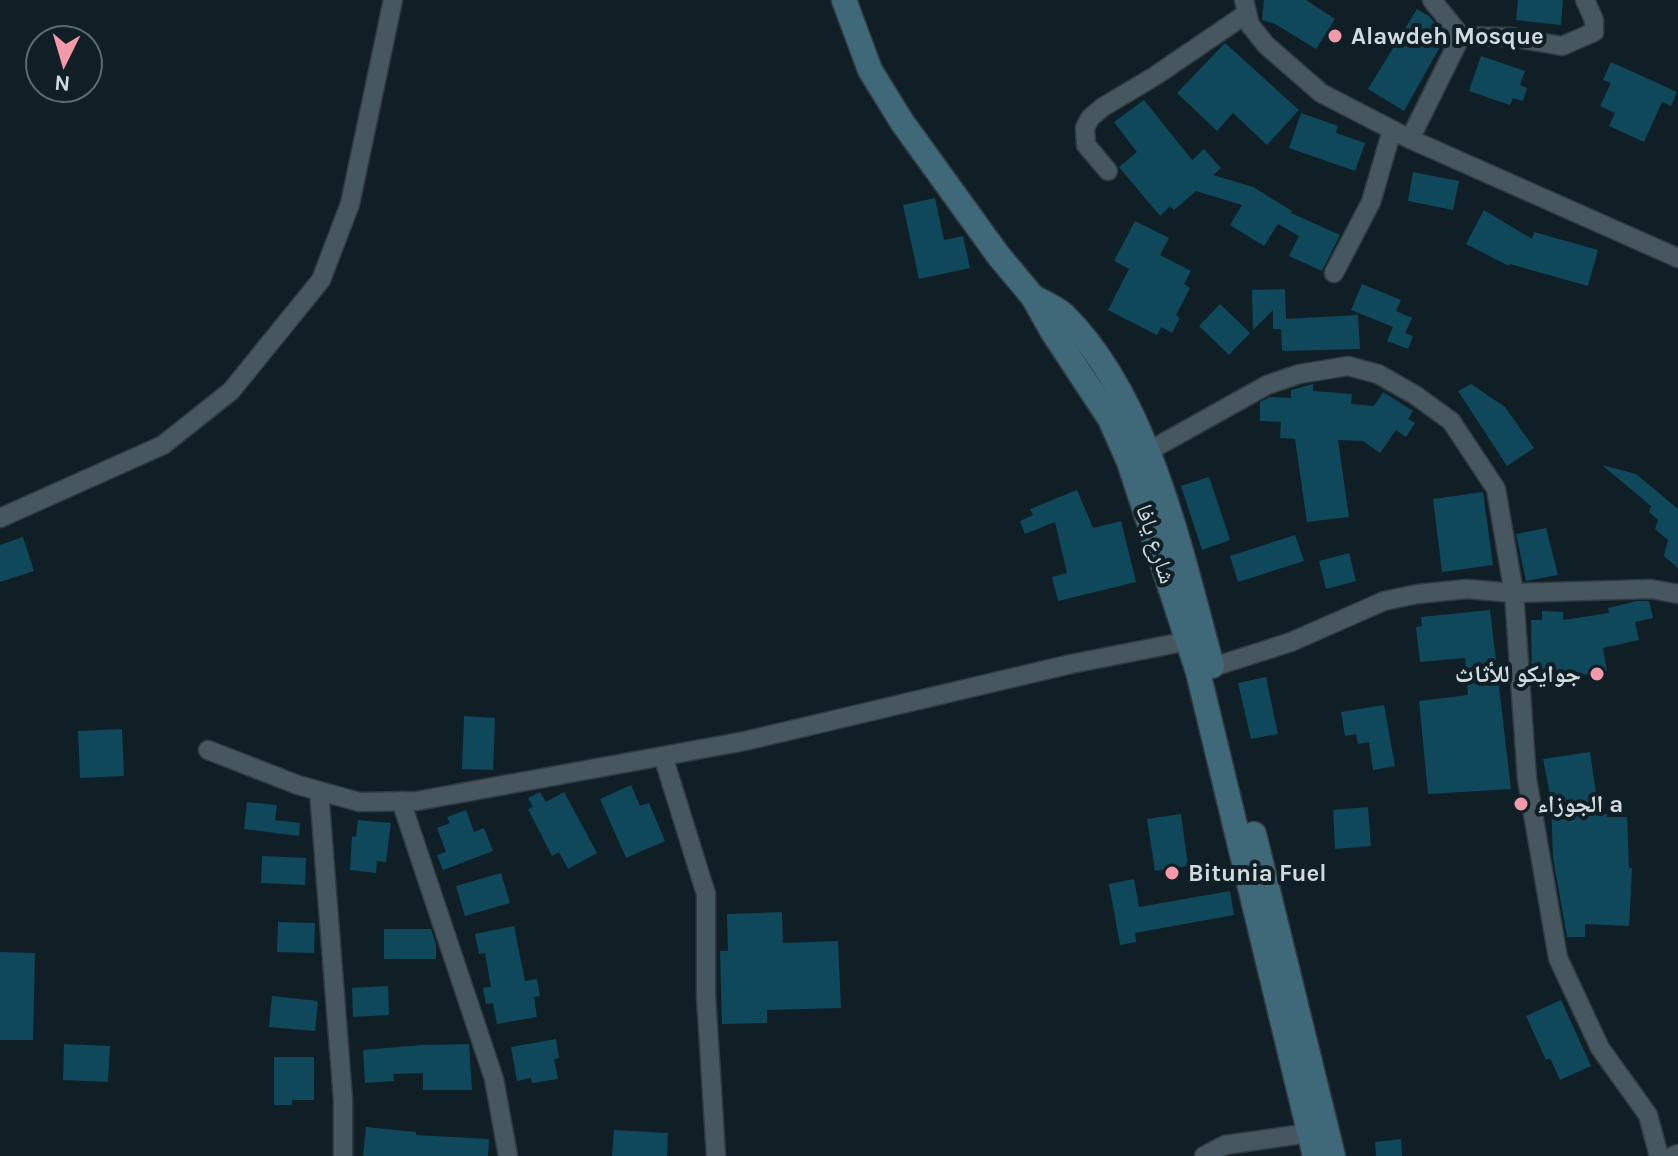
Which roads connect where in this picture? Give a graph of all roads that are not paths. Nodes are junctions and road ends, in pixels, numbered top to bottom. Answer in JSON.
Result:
{"nodes":[{"id":1,"x":393,"y":0,"type":"edge"},
{"id":2,"x":844,"y":0,"type":"edge"},
{"id":3,"x":1432,"y":0,"type":"edge"},
{"id":4,"x":1585,"y":0,"type":"edge"},
{"id":5,"x":1245,"y":7,"type":"edge"},
{"id":6,"x":1461,"y":36,"type":"junction"},
{"id":7,"x":1392,"y":130,"type":"junction"},
{"id":8,"x":1410,"y":139,"type":"junction"},
{"id":9,"x":1108,"y":171,"type":"dead end"},
{"id":10,"x":1678,"y":258,"type":"edge"},
{"id":11,"x":1334,"y":273,"type":"dead end"},
{"id":12,"x":1138,"y":457,"type":"junction"},
{"id":13,"x":0,"y":518,"type":"edge"},
{"id":14,"x":1514,"y":593,"type":"junction"},
{"id":15,"x":1678,"y":594,"type":"edge"},
{"id":16,"x":1188,"y":641,"type":"junction"},
{"id":17,"x":1213,"y":667,"type":"junction"},
{"id":18,"x":208,"y":750,"type":"dead end"},
{"id":19,"x":663,"y":756,"type":"junction"},
{"id":20,"x":319,"y":791,"type":"junction"},
{"id":21,"x":401,"y":801,"type":"junction"},
{"id":22,"x":1312,"y":1144,"type":"edge"},
{"id":23,"x":343,"y":1156,"type":"edge"},
{"id":24,"x":508,"y":1156,"type":"edge"},
{"id":25,"x":716,"y":1156,"type":"edge"},
{"id":26,"x":1204,"y":1156,"type":"edge"},
{"id":27,"x":1333,"y":1156,"type":"edge"},
{"id":28,"x":1659,"y":1156,"type":"edge"}],
"edges":[{"from":1,"to":13,"type":"street"},
{"from":2,"to":12,"type":"street","name":"شارع يافا"},
{"from":3,"to":6,"type":"street"},
{"from":4,"to":6,"type":"street"},
{"from":5,"to":7,"type":"street"},
{"from":5,"to":9,"type":"street"},
{"from":6,"to":8,"type":"street"},
{"from":7,"to":8,"type":"street"},
{"from":7,"to":11,"type":"street"},
{"from":8,"to":10,"type":"street"},
{"from":12,"to":14,"type":"street"},
{"from":12,"to":16,"type":"street","name":"شارع يافا"},
{"from":12,"to":17,"type":"street"},
{"from":14,"to":15,"type":"street"},
{"from":14,"to":17,"type":"street"},
{"from":14,"to":28,"type":"street"},
{"from":16,"to":19,"type":"street"},
{"from":16,"to":22,"type":"street","name":"شارع يافا"},
{"from":17,"to":27,"type":"street"},
{"from":18,"to":20,"type":"street"},
{"from":19,"to":21,"type":"street"},
{"from":19,"to":25,"type":"street"},
{"from":20,"to":21,"type":"street"},
{"from":20,"to":23,"type":"street"},
{"from":21,"to":24,"type":"street"},
{"from":22,"to":26,"type":"street"}]}
